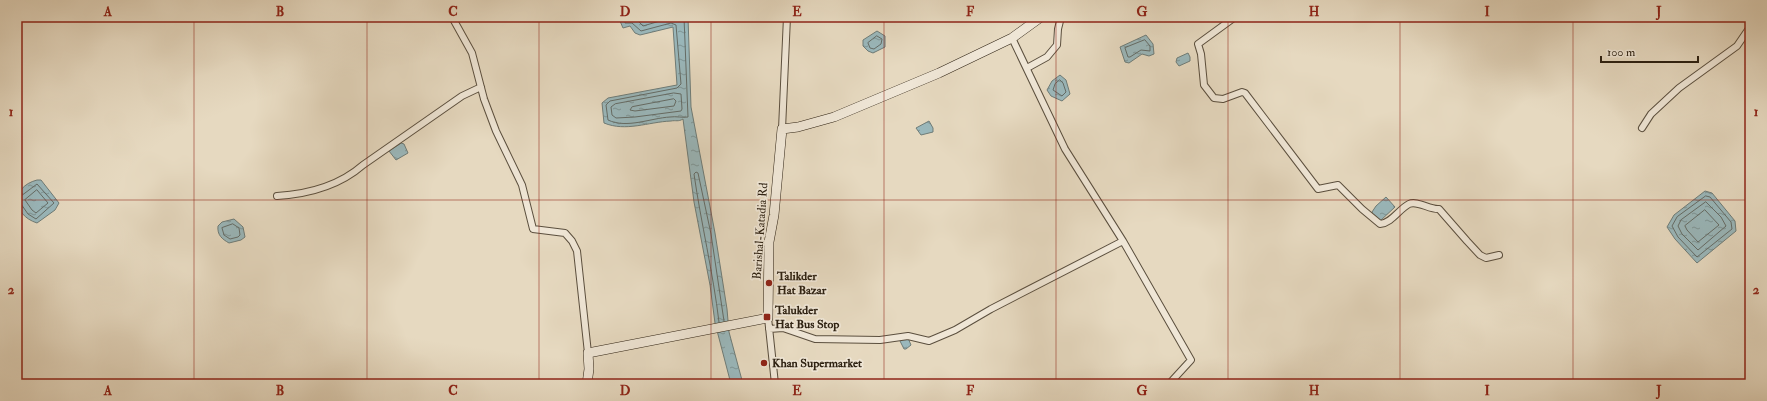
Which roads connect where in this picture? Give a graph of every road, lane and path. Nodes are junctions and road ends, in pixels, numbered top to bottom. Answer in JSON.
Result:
{"nodes":[{"id":1,"x":452,"y":17,"type":"edge"},
{"id":2,"x":786,"y":17,"type":"edge"},
{"id":3,"x":1041,"y":17,"type":"edge"},
{"id":4,"x":1061,"y":17,"type":"edge"},
{"id":5,"x":1235,"y":17,"type":"edge"},
{"id":6,"x":1750,"y":27,"type":"edge"},
{"id":7,"x":1012,"y":38,"type":"junction"},
{"id":8,"x":1027,"y":68,"type":"junction"},
{"id":9,"x":481,"y":87,"type":"junction"},
{"id":10,"x":1642,"y":128,"type":"dead end"},
{"id":11,"x":782,"y":129,"type":"junction"},
{"id":12,"x":278,"y":196,"type":"dead end"},
{"id":13,"x":1123,"y":241,"type":"junction"},
{"id":14,"x":1499,"y":254,"type":"dead end"},
{"id":15,"x":768,"y":318,"type":"junction"},
{"id":16,"x":769,"y":329,"type":"junction"},
{"id":17,"x":588,"y":354,"type":"junction"},
{"id":18,"x":587,"y":384,"type":"edge"},
{"id":19,"x":774,"y":384,"type":"edge"},
{"id":20,"x":1169,"y":384,"type":"edge"}],
"edges":[{"from":1,"to":9,"type":"street"},
{"from":2,"to":11,"type":"street"},
{"from":3,"to":7,"type":"main road"},
{"from":4,"to":8,"type":"street"},
{"from":5,"to":14,"type":"street"},
{"from":6,"to":10,"type":"street"},
{"from":7,"to":8,"type":"street"},
{"from":7,"to":11,"type":"main road"},
{"from":8,"to":13,"type":"street"},
{"from":9,"to":12,"type":"street"},
{"from":9,"to":17,"type":"street"},
{"from":11,"to":15,"type":"main road","name":"Barishal-Katadia Rd"},
{"from":13,"to":16,"type":"street"},
{"from":13,"to":20,"type":"street"},
{"from":15,"to":16,"type":"street"},
{"from":15,"to":17,"type":"main road"},
{"from":16,"to":19,"type":"street"},
{"from":17,"to":18,"type":"main road"}]}
